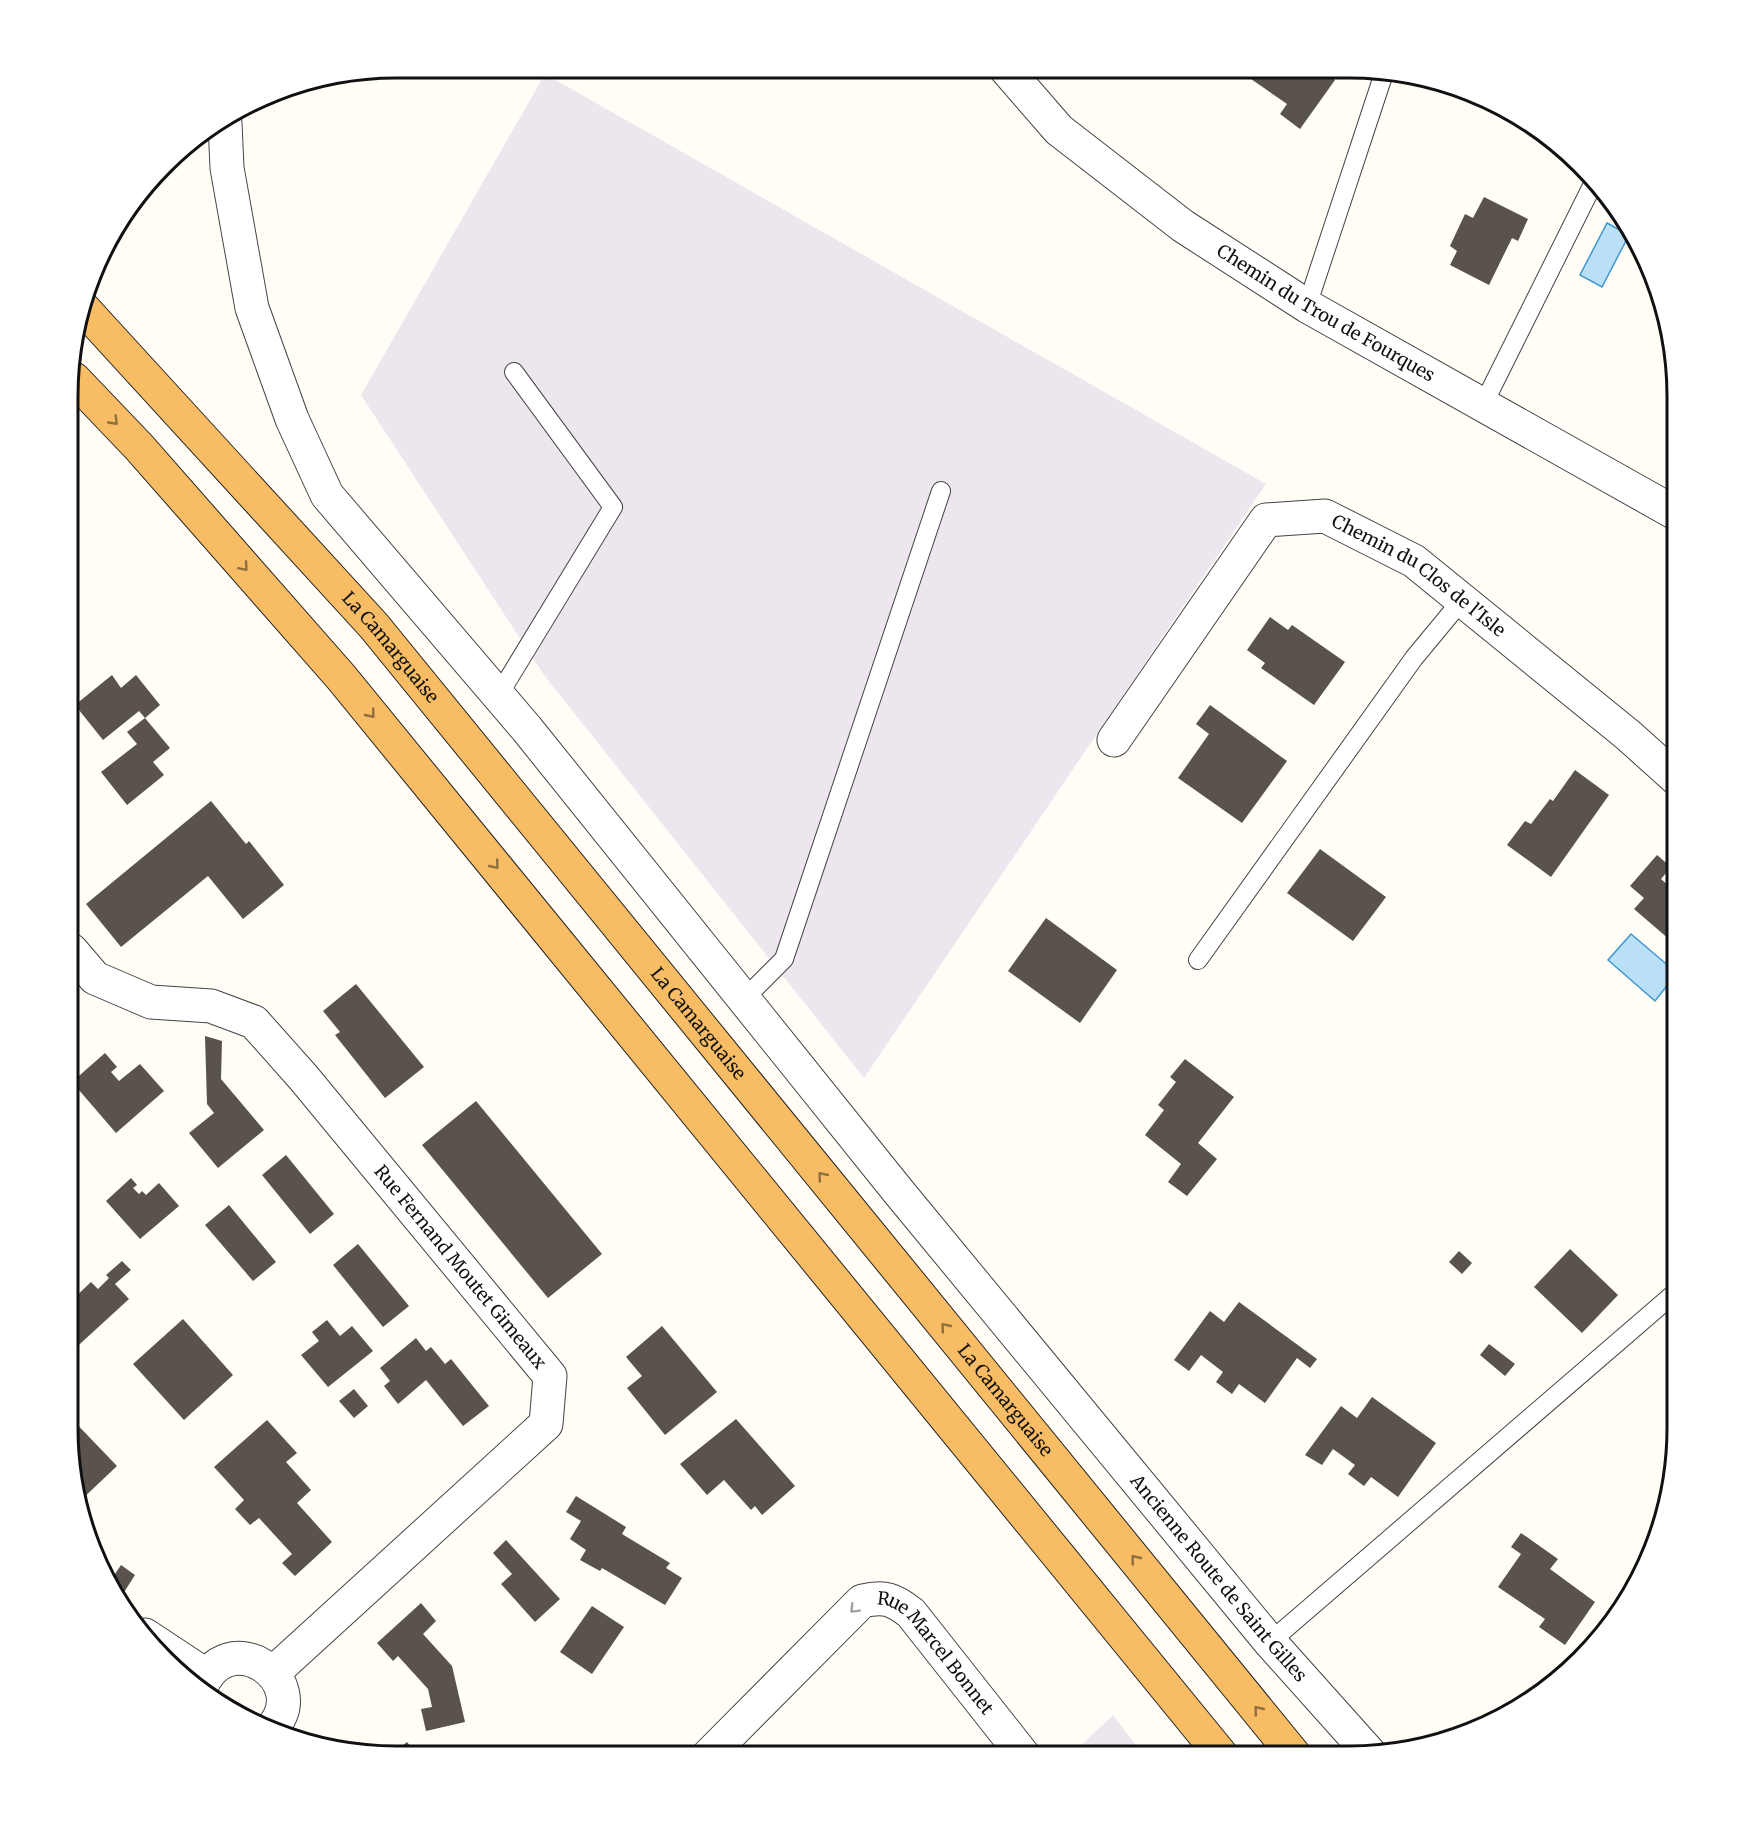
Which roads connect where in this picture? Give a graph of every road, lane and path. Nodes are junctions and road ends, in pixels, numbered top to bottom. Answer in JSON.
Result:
{"nodes":[{"id":1,"x":1014,"y":78,"type":"edge"},
{"id":2,"x":1382,"y":80,"type":"edge"},
{"id":3,"x":225,"y":128,"type":"edge"},
{"id":4,"x":1590,"y":189,"type":"edge"},
{"id":5,"x":1307,"y":306,"type":"junction"},
{"id":6,"x":89,"y":314,"type":"edge"},
{"id":7,"x":514,"y":372,"type":"dead end"},
{"id":8,"x":79,"y":384,"type":"edge"},
{"id":9,"x":1483,"y":405,"type":"junction"},
{"id":10,"x":941,"y":491,"type":"dead end"},
{"id":11,"x":1667,"y":508,"type":"edge"},
{"id":12,"x":1462,"y":600,"type":"junction"},
{"id":13,"x":498,"y":696,"type":"junction"},
{"id":14,"x":1114,"y":740,"type":"dead end"},
{"id":15,"x":1667,"y":769,"type":"edge"},
{"id":16,"x":78,"y":958,"type":"edge"},
{"id":17,"x":1198,"y":960,"type":"dead end"},
{"id":18,"x":744,"y":999,"type":"junction"},
{"id":19,"x":1667,"y":1300,"type":"edge"},
{"id":20,"x":1270,"y":1642,"type":"junction"},
{"id":21,"x":273,"y":1673,"type":"junction"},
{"id":22,"x":204,"y":1681,"type":"edge"},
{"id":23,"x":275,"y":1722,"type":"edge"},
{"id":24,"x":1362,"y":1745,"type":"edge"},
{"id":25,"x":718,"y":1746,"type":"edge"},
{"id":26,"x":1016,"y":1746,"type":"edge"},
{"id":27,"x":1214,"y":1746,"type":"edge"},
{"id":28,"x":1287,"y":1746,"type":"edge"}],
"edges":[{"from":1,"to":5,"type":"street","name":"Chemin du Trou de Fourques"},
{"from":2,"to":5,"type":"lane"},
{"from":3,"to":13,"type":"street","name":"Ancienne Route de Saint Gilles"},
{"from":4,"to":9,"type":"lane"},
{"from":5,"to":9,"type":"street","name":"Chemin du Trou de Fourques"},
{"from":28,"to":6,"type":"highway","name":"La Camarguaise","one_way":true},
{"from":7,"to":13,"type":"lane"},
{"from":8,"to":27,"type":"highway","one_way":true},
{"from":9,"to":11,"type":"street","name":"Chemin du Trou de Fourques"},
{"from":10,"to":18,"type":"lane"},
{"from":12,"to":14,"type":"street","name":"Chemin du Clos de l'Isle"},
{"from":12,"to":15,"type":"street","name":"Chemin du Clos de l'Isle"},
{"from":12,"to":17,"type":"lane"},
{"from":13,"to":18,"type":"street","name":"Ancienne Route de Saint Gilles"},
{"from":16,"to":21,"type":"street","name":"Rue Fernand Moutet Gimeaux"},
{"from":18,"to":20,"type":"street","name":"Ancienne Route de Saint Gilles"},
{"from":19,"to":20,"type":"lane"},
{"from":20,"to":24,"type":"street","name":"Ancienne Route de Saint Gilles"},
{"from":21,"to":22,"type":"street"},
{"from":21,"to":23,"type":"street"},
{"from":26,"to":25,"type":"street","name":"Rue Marcel Bonnet","one_way":true}]}
